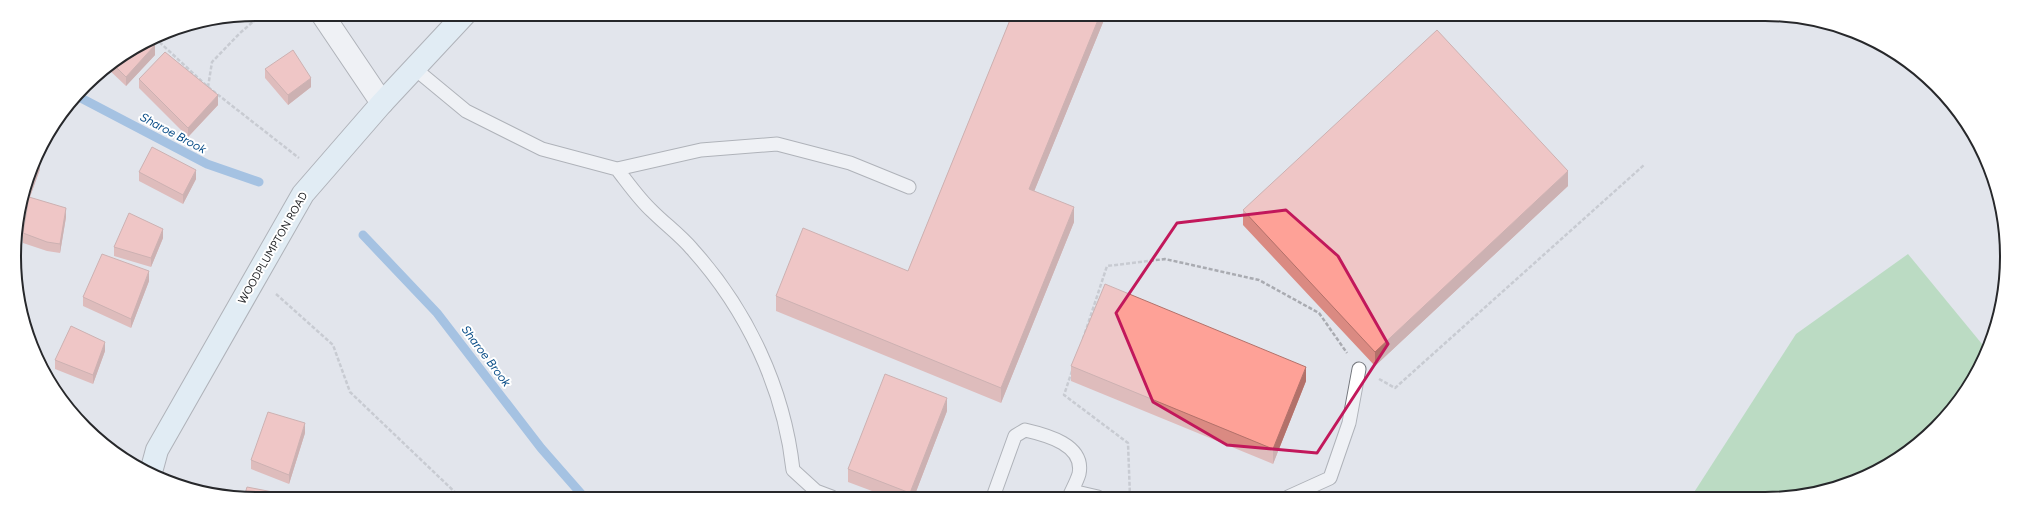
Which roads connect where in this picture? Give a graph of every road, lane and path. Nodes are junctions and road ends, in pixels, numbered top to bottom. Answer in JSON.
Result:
{"nodes":[{"id":1,"x":254,"y":21,"type":"edge"},
{"id":2,"x":327,"y":21,"type":"edge"},
{"id":3,"x":458,"y":21,"type":"edge"},
{"id":4,"x":159,"y":42,"type":"edge"},
{"id":5,"x":414,"y":68,"type":"junction"},
{"id":6,"x":208,"y":87,"type":"junction"},
{"id":7,"x":382,"y":103,"type":"junction"},
{"id":8,"x":1644,"y":165,"type":"dead end"},
{"id":9,"x":617,"y":169,"type":"junction"},
{"id":10,"x":319,"y":176,"type":"junction"},
{"id":11,"x":909,"y":187,"type":"dead end"},
{"id":12,"x":256,"y":277,"type":"junction"},
{"id":13,"x":1081,"y":345,"type":"edge"},
{"id":14,"x":1073,"y":366,"type":"edge"},
{"id":15,"x":1358,"y":369,"type":"junction"},
{"id":16,"x":152,"y":468,"type":"edge"},
{"id":17,"x":455,"y":492,"type":"edge"},
{"id":18,"x":819,"y":492,"type":"edge"},
{"id":19,"x":995,"y":492,"type":"edge"},
{"id":20,"x":1071,"y":492,"type":"edge"},
{"id":21,"x":1130,"y":492,"type":"edge"},
{"id":22,"x":1299,"y":492,"type":"edge"}],
"edges":[{"from":1,"to":6,"type":"path"},
{"from":2,"to":7,"type":"street"},
{"from":3,"to":5,"type":"main road","name":"WOODPLUMPTON ROAD"},
{"from":4,"to":6,"type":"path"},
{"from":5,"to":7,"type":"main road","name":"WOODPLUMPTON ROAD"},
{"from":5,"to":9,"type":"lane"},
{"from":6,"to":10,"type":"path"},
{"from":7,"to":10,"type":"main road","name":"WOODPLUMPTON ROAD"},
{"from":8,"to":15,"type":"path"},
{"from":9,"to":11,"type":"lane"},
{"from":9,"to":18,"type":"lane"},
{"from":10,"to":12,"type":"main road","name":"WOODPLUMPTON ROAD"},
{"from":12,"to":16,"type":"main road","name":"WOODPLUMPTON ROAD"},
{"from":12,"to":17,"type":"path"},
{"from":13,"to":15,"type":"path"},
{"from":14,"to":21,"type":"path"},
{"from":15,"to":22,"type":"lane"},
{"from":19,"to":20,"type":"lane"}]}
